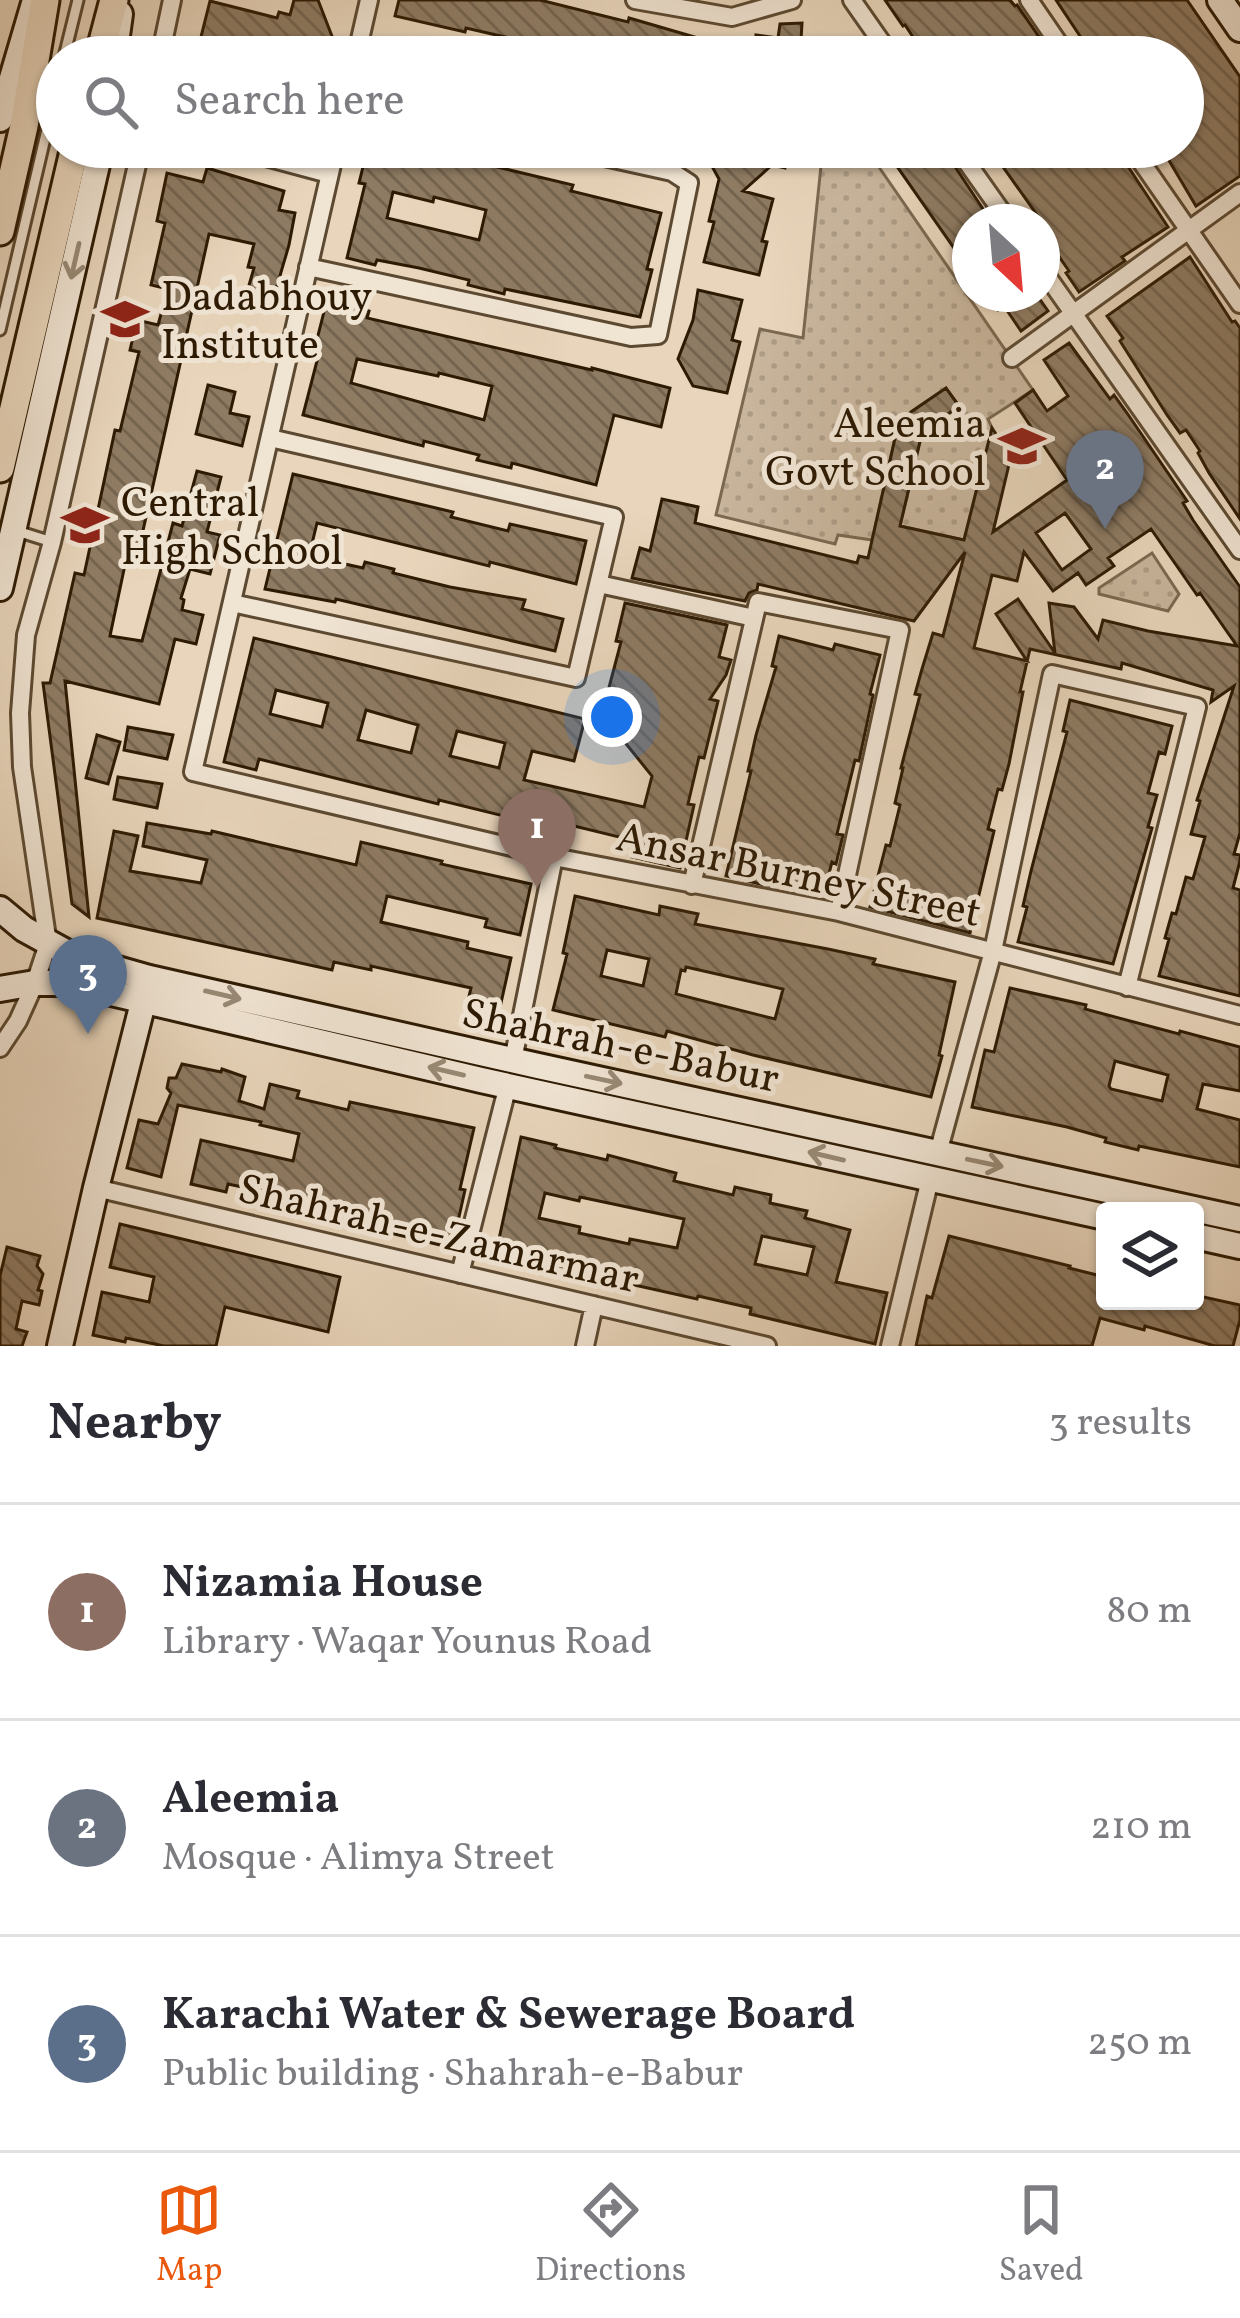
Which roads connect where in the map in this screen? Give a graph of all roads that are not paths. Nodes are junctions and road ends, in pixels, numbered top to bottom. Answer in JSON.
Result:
{"nodes":[{"id":1,"x":35,"y":0,"type":"edge"},
{"id":2,"x":45,"y":0,"type":"edge"},
{"id":3,"x":78,"y":0,"type":"edge"},
{"id":4,"x":118,"y":0,"type":"edge"},
{"id":5,"x":172,"y":0,"type":"edge"},
{"id":6,"x":369,"y":0,"type":"edge"},
{"id":7,"x":635,"y":0,"type":"edge"},
{"id":8,"x":792,"y":0,"type":"edge"},
{"id":9,"x":851,"y":0,"type":"edge"},
{"id":10,"x":1029,"y":0,"type":"edge"},
{"id":11,"x":1220,"y":0,"type":"edge"},
{"id":12,"x":1240,"y":29,"type":"edge"},
{"id":13,"x":69,"y":36,"type":"edge"},
{"id":14,"x":117,"y":36,"type":"edge"},
{"id":15,"x":164,"y":36,"type":"edge"},
{"id":16,"x":361,"y":36,"type":"edge"},
{"id":17,"x":877,"y":36,"type":"edge"},
{"id":18,"x":1054,"y":36,"type":"edge"},
{"id":19,"x":12,"y":122,"type":"edge"},
{"id":20,"x":38,"y":168,"type":"edge"},
{"id":21,"x":70,"y":168,"type":"edge"},
{"id":22,"x":96,"y":168,"type":"edge"},
{"id":23,"x":135,"y":168,"type":"edge"},
{"id":24,"x":307,"y":168,"type":"edge"},
{"id":25,"x":330,"y":168,"type":"edge"},
{"id":26,"x":654,"y":168,"type":"edge"},
{"id":27,"x":971,"y":168,"type":"edge"},
{"id":28,"x":1146,"y":168,"type":"edge"},
{"id":29,"x":329,"y":174,"type":"junction"},
{"id":30,"x":1240,"y":194,"type":"edge"},
{"id":31,"x":996,"y":204,"type":"edge"},
{"id":32,"x":0,"y":231,"type":"edge"},
{"id":33,"x":1189,"y":231,"type":"junction"},
{"id":34,"x":308,"y":267,"type":"junction"},
{"id":35,"x":1060,"y":294,"type":"edge"},
{"id":36,"x":1240,"y":304,"type":"edge"},
{"id":37,"x":1074,"y":314,"type":"junction"},
{"id":38,"x":0,"y":330,"type":"edge"},
{"id":39,"x":1012,"y":358,"type":"dead end"},
{"id":40,"x":270,"y":438,"type":"junction"},
{"id":41,"x":0,"y":468,"type":"edge"},
{"id":42,"x":13,"y":529,"type":"junction"},
{"id":43,"x":52,"y":542,"type":"junction"},
{"id":44,"x":1240,"y":550,"type":"edge"},
{"id":45,"x":599,"y":584,"type":"junction"},
{"id":46,"x":0,"y":588,"type":"edge"},
{"id":47,"x":232,"y":603,"type":"junction"},
{"id":48,"x":754,"y":618,"type":"junction"},
{"id":49,"x":554,"y":857,"type":"junction"},
{"id":50,"x":692,"y":885,"type":"junction"},
{"id":51,"x":0,"y":909,"type":"edge"},
{"id":52,"x":839,"y":912,"type":"junction"},
{"id":53,"x":48,"y":944,"type":"junction"},
{"id":54,"x":993,"y":952,"type":"junction"},
{"id":55,"x":35,"y":983,"type":"junction"},
{"id":56,"x":1127,"y":988,"type":"junction"},
{"id":57,"x":0,"y":989,"type":"edge"},
{"id":58,"x":146,"y":989,"type":"junction"},
{"id":59,"x":1240,"y":1015,"type":"edge"},
{"id":60,"x":0,"y":1048,"type":"edge"},
{"id":61,"x":511,"y":1073,"type":"junction"},
{"id":62,"x":877,"y":1140,"type":"junction"},
{"id":63,"x":938,"y":1153,"type":"junction"},
{"id":64,"x":869,"y":1166,"type":"junction"},
{"id":65,"x":930,"y":1180,"type":"junction"},
{"id":66,"x":96,"y":1188,"type":"junction"},
{"id":67,"x":1096,"y":1215,"type":"edge"},
{"id":68,"x":1240,"y":1219,"type":"edge"},
{"id":69,"x":1204,"y":1238,"type":"edge"},
{"id":70,"x":1240,"y":1246,"type":"edge"},
{"id":71,"x":460,"y":1274,"type":"junction"},
{"id":72,"x":594,"y":1305,"type":"junction"},
{"id":73,"x":742,"y":1343,"type":"edge"},
{"id":74,"x":60,"y":1346,"type":"edge"},
{"id":75,"x":585,"y":1346,"type":"edge"},
{"id":76,"x":767,"y":1346,"type":"edge"},
{"id":77,"x":890,"y":1346,"type":"edge"}],
"edges":[{"from":1,"to":19,"type":"main road"},
{"from":2,"to":19,"type":"main road"},
{"from":3,"to":13,"type":"lane"},
{"from":4,"to":14,"type":"main road"},
{"from":5,"to":15,"type":"street"},
{"from":6,"to":16,"type":"street"},
{"from":7,"to":8,"type":"street"},
{"from":9,"to":17,"type":"street"},
{"from":10,"to":18,"type":"street"},
{"from":11,"to":12,"type":"main road"},
{"from":19,"to":32,"type":"main road"},
{"from":20,"to":38,"type":"lane"},
{"from":21,"to":41,"type":"main road"},
{"from":22,"to":42,"type":"main road","one_way":true},
{"from":23,"to":43,"type":"street"},
{"from":24,"to":29,"type":"street"},
{"from":25,"to":29,"type":"street","name":"Ansar Burney Street"},
{"from":26,"to":34,"type":"street"},
{"from":27,"to":31,"type":"street"},
{"from":28,"to":33,"type":"street"},
{"from":29,"to":34,"type":"street","name":"Ansar Burney Street"},
{"from":30,"to":33,"type":"street"},
{"from":33,"to":36,"type":"street"},
{"from":33,"to":37,"type":"street"},
{"from":34,"to":40,"type":"street","name":"Ansar Burney Street"},
{"from":35,"to":37,"type":"street"},
{"from":37,"to":39,"type":"street"},
{"from":37,"to":44,"type":"street"},
{"from":40,"to":45,"type":"street"},
{"from":40,"to":47,"type":"street","name":"Ansar Burney Street"},
{"from":42,"to":43,"type":"lane"},
{"from":42,"to":46,"type":"main road"},
{"from":43,"to":53,"type":"street"},
{"from":45,"to":47,"type":"street"},
{"from":45,"to":48,"type":"street"},
{"from":47,"to":49,"type":"street","name":"Ansar Burney Street"},
{"from":48,"to":50,"type":"street"},
{"from":48,"to":52,"type":"street"},
{"from":49,"to":50,"type":"street","name":"Ansar Burney Street"},
{"from":49,"to":61,"type":"street"},
{"from":50,"to":52,"type":"street","name":"Ansar Burney Street"},
{"from":51,"to":53,"type":"main road","name":"Shahrah-e-Babur"},
{"from":52,"to":54,"type":"street","name":"Ansar Burney Street"},
{"from":53,"to":55,"type":"street"},
{"from":53,"to":58,"type":"main road","name":"Shahrah-e-Babur"},
{"from":54,"to":56,"type":"street","name":"Ansar Burney Street"},
{"from":54,"to":56,"type":"street"},
{"from":54,"to":63,"type":"street"},
{"from":55,"to":57,"type":"main road","name":"Shahrah-e-Babur"},
{"from":55,"to":58,"type":"main road","name":"Shahrah-e-Babur"},
{"from":55,"to":60,"type":"street"},
{"from":56,"to":59,"type":"street","name":"Ansar Burney Street"},
{"from":58,"to":61,"type":"main road","name":"Shahrah-e-Babur"},
{"from":58,"to":66,"type":"main road"},
{"from":61,"to":62,"type":"main road","name":"Shahrah-e-Babur","one_way":true},
{"from":64,"to":61,"type":"main road","name":"Shahrah-e-Babur","one_way":true},
{"from":61,"to":71,"type":"street"},
{"from":62,"to":63,"type":"main road","name":"Shahrah-e-Babur"},
{"from":62,"to":64,"type":"main road"},
{"from":63,"to":68,"type":"main road","name":"Shahrah-e-Babur","one_way":true},
{"from":64,"to":65,"type":"main road","name":"Shahrah-e-Babur"},
{"from":65,"to":67,"type":"main road","name":"Shahrah-e-Babur"},
{"from":65,"to":77,"type":"street"},
{"from":66,"to":71,"type":"street","name":"Shahrah-e-Zamarmar"},
{"from":66,"to":74,"type":"main road"},
{"from":69,"to":70,"type":"main road"},
{"from":71,"to":72,"type":"street","name":"Shahrah-e-Zamarmar"},
{"from":72,"to":73,"type":"street","name":"Shahrah-e-Zamarmar"},
{"from":72,"to":75,"type":"street"},
{"from":73,"to":76,"type":"street","name":"Shahrah-e-Zamarmar"}]}
